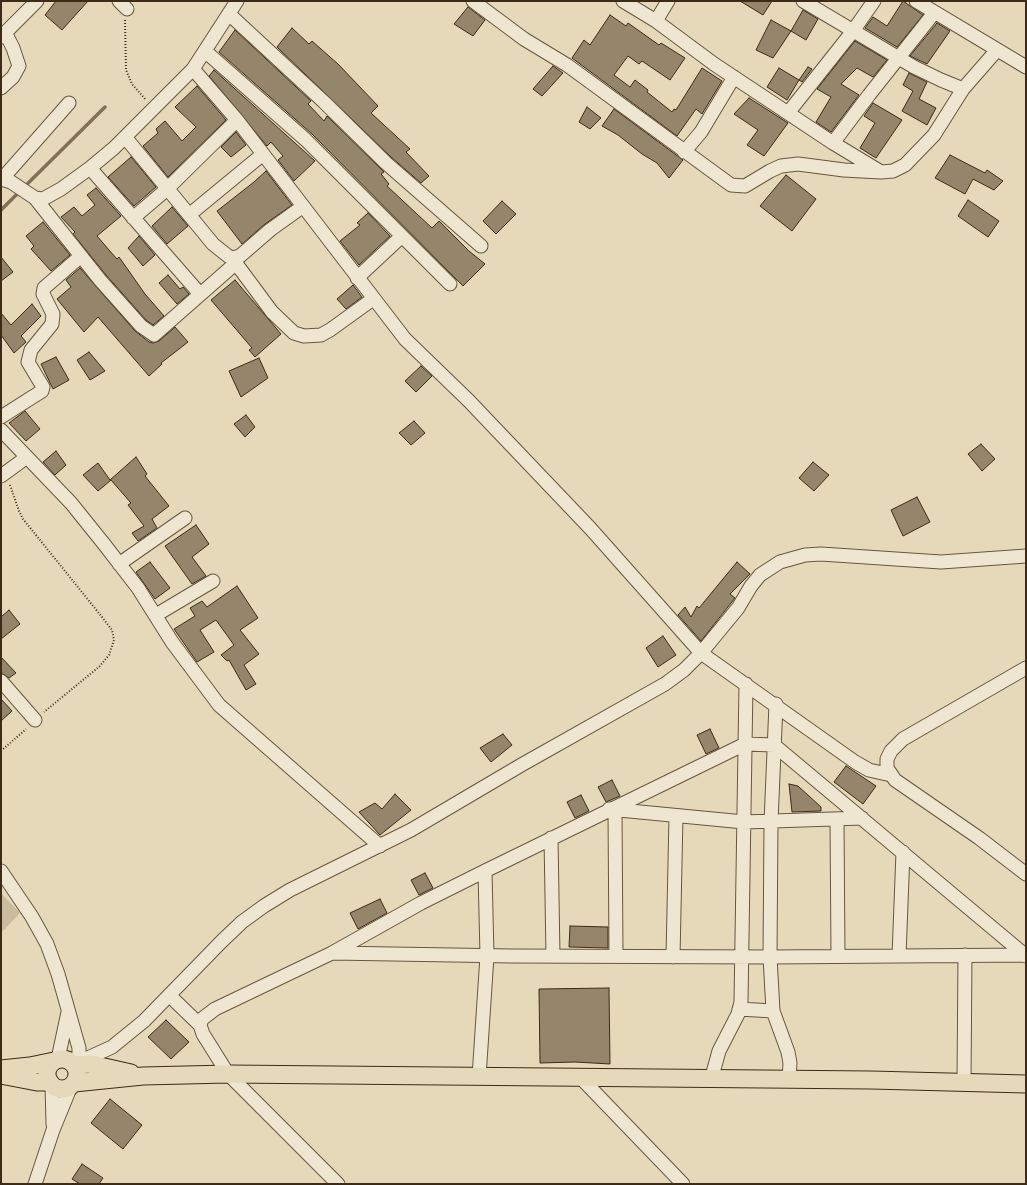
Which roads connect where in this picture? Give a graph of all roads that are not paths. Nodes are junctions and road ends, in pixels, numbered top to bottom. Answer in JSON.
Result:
{"nodes":[{"id":1,"x":37,"y":1,"type":"edge"},
{"id":2,"x":237,"y":1,"type":"edge"},
{"id":3,"x":473,"y":1,"type":"edge"},
{"id":4,"x":623,"y":1,"type":"edge"},
{"id":5,"x":668,"y":1,"type":"edge"},
{"id":6,"x":804,"y":1,"type":"edge"},
{"id":7,"x":874,"y":1,"type":"edge"},
{"id":8,"x":916,"y":1,"type":"edge"},
{"id":9,"x":934,"y":13,"type":"junction"},
{"id":10,"x":229,"y":14,"type":"junction"},
{"id":11,"x":656,"y":21,"type":"junction"},
{"id":12,"x":853,"y":31,"type":"junction"},
{"id":13,"x":3,"y":36,"type":"edge"},
{"id":14,"x":997,"y":50,"type":"junction"},
{"id":15,"x":205,"y":51,"type":"junction"},
{"id":16,"x":899,"y":58,"type":"junction"},
{"id":17,"x":1026,"y":67,"type":"edge"},
{"id":18,"x":193,"y":68,"type":"junction"},
{"id":19,"x":734,"y":77,"type":"junction"},
{"id":20,"x":1,"y":88,"type":"edge"},
{"id":21,"x":963,"y":89,"type":"junction"},
{"id":22,"x":69,"y":103,"type":"dead end"},
{"id":23,"x":788,"y":113,"type":"junction"},
{"id":24,"x":237,"y":120,"type":"junction"},
{"id":25,"x":125,"y":137,"type":"junction"},
{"id":26,"x":833,"y":144,"type":"junction"},
{"id":27,"x":684,"y":152,"type":"junction"},
{"id":28,"x":263,"y":154,"type":"junction"},
{"id":29,"x":90,"y":168,"type":"junction"},
{"id":30,"x":881,"y":172,"type":"junction"},
{"id":31,"x":2,"y":179,"type":"edge"},
{"id":32,"x":167,"y":189,"type":"junction"},
{"id":33,"x":34,"y":198,"type":"junction"},
{"id":34,"x":302,"y":206,"type":"junction"},
{"id":35,"x":189,"y":215,"type":"junction"},
{"id":36,"x":133,"y":218,"type":"junction"},
{"id":37,"x":402,"y":236,"type":"junction"},
{"id":38,"x":481,"y":246,"type":"dead end"},
{"id":39,"x":81,"y":256,"type":"junction"},
{"id":40,"x":234,"y":261,"type":"junction"},
{"id":41,"x":357,"y":278,"type":"junction"},
{"id":42,"x":450,"y":284,"type":"dead end"},
{"id":43,"x":200,"y":294,"type":"junction"},
{"id":44,"x":373,"y":300,"type":"junction"},
{"id":45,"x":1,"y":417,"type":"edge"},
{"id":46,"x":1,"y":430,"type":"edge"},
{"id":47,"x":27,"y":457,"type":"junction"},
{"id":48,"x":3,"y":474,"type":"edge"},
{"id":49,"x":185,"y":518,"type":"dead end"},
{"id":50,"x":1026,"y":556,"type":"edge"},
{"id":51,"x":119,"y":564,"type":"junction"},
{"id":52,"x":213,"y":581,"type":"dead end"},
{"id":53,"x":156,"y":615,"type":"junction"},
{"id":54,"x":701,"y":653,"type":"junction"},
{"id":55,"x":1026,"y":668,"type":"edge"},
{"id":56,"x":1,"y":681,"type":"edge"},
{"id":57,"x":746,"y":684,"type":"junction"},
{"id":58,"x":776,"y":704,"type":"junction"},
{"id":59,"x":35,"y":720,"type":"road end"},
{"id":60,"x":745,"y":744,"type":"junction"},
{"id":61,"x":774,"y":745,"type":"junction"},
{"id":62,"x":891,"y":775,"type":"junction"},
{"id":63,"x":612,"y":809,"type":"junction"},
{"id":64,"x":676,"y":816,"type":"junction"},
{"id":65,"x":862,"y":818,"type":"junction"},
{"id":66,"x":837,"y":820,"type":"junction"},
{"id":67,"x":744,"y":822,"type":"junction"},
{"id":68,"x":771,"y":822,"type":"junction"},
{"id":69,"x":551,"y":838,"type":"junction"},
{"id":70,"x":380,"y":846,"type":"junction"},
{"id":71,"x":903,"y":852,"type":"junction"},
{"id":72,"x":485,"y":870,"type":"junction"},
{"id":73,"x":1,"y":871,"type":"edge"},
{"id":74,"x":1026,"y":874,"type":"edge"},
{"id":75,"x":332,"y":953,"type":"junction"},
{"id":76,"x":966,"y":955,"type":"junction"},
{"id":77,"x":1025,"y":955,"type":"edge"},
{"id":78,"x":487,"y":956,"type":"junction"},
{"id":79,"x":553,"y":956,"type":"junction"},
{"id":80,"x":616,"y":956,"type":"junction"},
{"id":81,"x":838,"y":956,"type":"junction"},
{"id":82,"x":899,"y":956,"type":"junction"},
{"id":83,"x":673,"y":957,"type":"junction"},
{"id":84,"x":741,"y":957,"type":"junction"},
{"id":85,"x":770,"y":957,"type":"junction"},
{"id":86,"x":170,"y":996,"type":"junction"},
{"id":87,"x":739,"y":1009,"type":"junction"},
{"id":88,"x":773,"y":1011,"type":"junction"},
{"id":89,"x":68,"y":1012,"type":"junction"},
{"id":90,"x":200,"y":1025,"type":"junction"},
{"id":91,"x":56,"y":1060,"type":"junction"},
{"id":92,"x":75,"y":1065,"type":"junction"},
{"id":93,"x":1,"y":1070,"type":"edge"},
{"id":94,"x":228,"y":1074,"type":"junction"},
{"id":95,"x":1,"y":1075,"type":"edge"},
{"id":96,"x":143,"y":1076,"type":"junction"},
{"id":97,"x":580,"y":1077,"type":"junction"},
{"id":98,"x":479,"y":1078,"type":"junction"},
{"id":99,"x":711,"y":1080,"type":"junction"},
{"id":100,"x":789,"y":1080,"type":"junction"},
{"id":101,"x":964,"y":1082,"type":"junction"},
{"id":102,"x":51,"y":1083,"type":"junction"},
{"id":103,"x":73,"y":1084,"type":"junction"},
{"id":104,"x":1026,"y":1084,"type":"edge"},
{"id":105,"x":53,"y":1130,"type":"junction"},
{"id":106,"x":35,"y":1184,"type":"edge"},
{"id":107,"x":338,"y":1184,"type":"edge"},
{"id":108,"x":682,"y":1184,"type":"edge"}],
"edges":[{"from":1,"to":13,"type":"street"},
{"from":2,"to":10,"type":"street"},
{"from":3,"to":27,"type":"street"},
{"from":4,"to":11,"type":"street"},
{"from":5,"to":11,"type":"street"},
{"from":6,"to":12,"type":"street"},
{"from":7,"to":12,"type":"street"},
{"from":8,"to":9,"type":"street"},
{"from":9,"to":14,"type":"street"},
{"from":9,"to":16,"type":"street"},
{"from":10,"to":15,"type":"street"},
{"from":10,"to":38,"type":"street"},
{"from":11,"to":19,"type":"street"},
{"from":12,"to":16,"type":"street"},
{"from":12,"to":23,"type":"street"},
{"from":13,"to":20,"type":"street"},
{"from":14,"to":17,"type":"street"},
{"from":14,"to":21,"type":"street"},
{"from":15,"to":18,"type":"street"},
{"from":15,"to":37,"type":"street"},
{"from":16,"to":21,"type":"street"},
{"from":16,"to":26,"type":"street"},
{"from":18,"to":24,"type":"street"},
{"from":18,"to":25,"type":"street"},
{"from":19,"to":23,"type":"street"},
{"from":19,"to":27,"type":"street"},
{"from":21,"to":30,"type":"street"},
{"from":22,"to":31,"type":"street"},
{"from":23,"to":26,"type":"street"},
{"from":24,"to":28,"type":"street"},
{"from":24,"to":32,"type":"street"},
{"from":25,"to":29,"type":"street"},
{"from":25,"to":32,"type":"street"},
{"from":26,"to":30,"type":"street"},
{"from":27,"to":30,"type":"street"},
{"from":28,"to":34,"type":"street"},
{"from":28,"to":35,"type":"street"},
{"from":29,"to":33,"type":"street"},
{"from":29,"to":36,"type":"street"},
{"from":31,"to":33,"type":"street"},
{"from":32,"to":35,"type":"street"},
{"from":32,"to":36,"type":"street"},
{"from":33,"to":39,"type":"street"},
{"from":34,"to":40,"type":"street"},
{"from":34,"to":41,"type":"street"},
{"from":35,"to":40,"type":"street"},
{"from":36,"to":43,"type":"street"},
{"from":37,"to":41,"type":"street"},
{"from":37,"to":42,"type":"street"},
{"from":39,"to":43,"type":"street"},
{"from":39,"to":45,"type":"street"},
{"from":40,"to":43,"type":"street"},
{"from":40,"to":44,"type":"street"},
{"from":41,"to":44,"type":"street"},
{"from":44,"to":54,"type":"street"},
{"from":46,"to":47,"type":"street"},
{"from":47,"to":48,"type":"street"},
{"from":47,"to":51,"type":"street"},
{"from":49,"to":51,"type":"street"},
{"from":50,"to":54,"type":"street"},
{"from":51,"to":53,"type":"street"},
{"from":52,"to":53,"type":"street"},
{"from":53,"to":70,"type":"street"},
{"from":54,"to":57,"type":"street"},
{"from":54,"to":70,"type":"street"},
{"from":55,"to":62,"type":"street"},
{"from":56,"to":59,"type":"street"},
{"from":57,"to":58,"type":"street"},
{"from":57,"to":60,"type":"street"},
{"from":58,"to":61,"type":"street"},
{"from":58,"to":62,"type":"street"},
{"from":60,"to":61,"type":"street"},
{"from":60,"to":63,"type":"street"},
{"from":60,"to":67,"type":"street"},
{"from":61,"to":65,"type":"street"},
{"from":61,"to":68,"type":"street"},
{"from":62,"to":74,"type":"street"},
{"from":63,"to":64,"type":"street"},
{"from":63,"to":69,"type":"street"},
{"from":63,"to":80,"type":"street"},
{"from":64,"to":67,"type":"street"},
{"from":64,"to":83,"type":"street"},
{"from":65,"to":66,"type":"street"},
{"from":65,"to":71,"type":"street"},
{"from":66,"to":68,"type":"street"},
{"from":66,"to":81,"type":"street"},
{"from":67,"to":68,"type":"street"},
{"from":67,"to":84,"type":"street"},
{"from":68,"to":85,"type":"street"},
{"from":69,"to":72,"type":"street"},
{"from":69,"to":79,"type":"street"},
{"from":70,"to":86,"type":"street"},
{"from":71,"to":77,"type":"street"},
{"from":71,"to":82,"type":"street"},
{"from":72,"to":75,"type":"street"},
{"from":72,"to":78,"type":"street"},
{"from":73,"to":89,"type":"street"},
{"from":75,"to":78,"type":"street"},
{"from":75,"to":90,"type":"street"},
{"from":76,"to":77,"type":"street"},
{"from":76,"to":82,"type":"street"},
{"from":76,"to":101,"type":"street"},
{"from":78,"to":79,"type":"street"},
{"from":78,"to":98,"type":"street"},
{"from":79,"to":80,"type":"street"},
{"from":80,"to":83,"type":"street"},
{"from":81,"to":82,"type":"street"},
{"from":81,"to":85,"type":"street"},
{"from":83,"to":84,"type":"street"},
{"from":84,"to":85,"type":"street"},
{"from":84,"to":87,"type":"street"},
{"from":85,"to":88,"type":"street"},
{"from":86,"to":90,"type":"street"},
{"from":86,"to":92,"type":"street"},
{"from":87,"to":88,"type":"street"},
{"from":87,"to":99,"type":"street"},
{"from":88,"to":100,"type":"street"},
{"from":89,"to":91,"type":"street"},
{"from":89,"to":92,"type":"street"},
{"from":90,"to":94,"type":"street"},
{"from":91,"to":92,"type":"main road"},
{"from":91,"to":93,"type":"main road"},
{"from":91,"to":102,"type":"main road"},
{"from":92,"to":96,"type":"main road"},
{"from":92,"to":103,"type":"main road"},
{"from":94,"to":96,"type":"main road"},
{"from":94,"to":98,"type":"main road"},
{"from":94,"to":107,"type":"street"},
{"from":95,"to":102,"type":"main road"},
{"from":96,"to":103,"type":"main road"},
{"from":97,"to":98,"type":"main road"},
{"from":97,"to":99,"type":"main road"},
{"from":97,"to":108,"type":"street"},
{"from":99,"to":100,"type":"main road"},
{"from":100,"to":101,"type":"main road"},
{"from":101,"to":104,"type":"main road"},
{"from":102,"to":103,"type":"main road"},
{"from":102,"to":105,"type":"street"},
{"from":103,"to":105,"type":"street"},
{"from":105,"to":106,"type":"street"}]}
